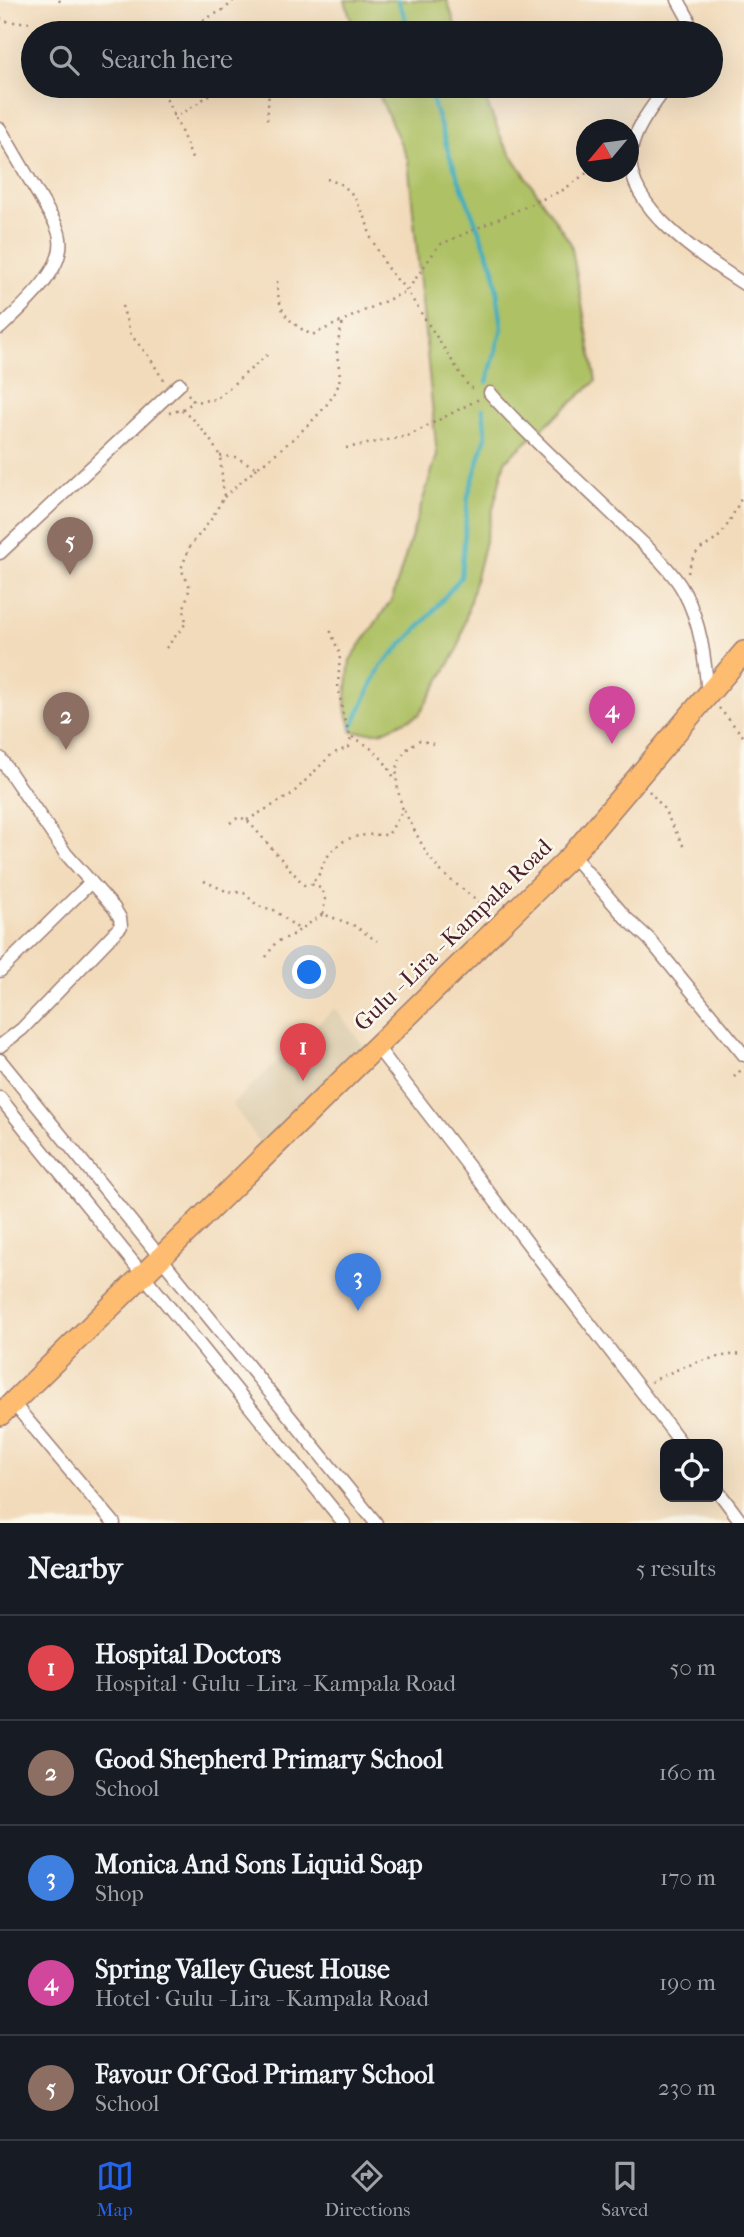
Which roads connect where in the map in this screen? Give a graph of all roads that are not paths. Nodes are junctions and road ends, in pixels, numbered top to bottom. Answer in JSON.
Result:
{"nodes":[{"id":1,"x":678,"y":0,"type":"edge"},
{"id":2,"x":688,"y":21,"type":"edge"},
{"id":3,"x":659,"y":98,"type":"edge"},
{"id":4,"x":0,"y":129,"type":"edge"},
{"id":5,"x":744,"y":284,"type":"edge"},
{"id":6,"x":0,"y":328,"type":"edge"},
{"id":7,"x":180,"y":384,"type":"road end"},
{"id":8,"x":490,"y":394,"type":"road end"},
{"id":9,"x":0,"y":552,"type":"edge"},
{"id":10,"x":744,"y":652,"type":"edge"},
{"id":11,"x":708,"y":695,"type":"junction"},
{"id":12,"x":0,"y":758,"type":"edge"},
{"id":13,"x":572,"y":855,"type":"junction"},
{"id":14,"x":91,"y":882,"type":"junction"},
{"id":15,"x":0,"y":971,"type":"edge"},
{"id":16,"x":2,"y":1040,"type":"edge"},
{"id":17,"x":377,"y":1046,"type":"junction"},
{"id":18,"x":744,"y":1055,"type":"edge"},
{"id":19,"x":0,"y":1060,"type":"edge"},
{"id":20,"x":0,"y":1098,"type":"edge"},
{"id":21,"x":159,"y":1257,"type":"junction"},
{"id":22,"x":143,"y":1274,"type":"junction"},
{"id":23,"x":6,"y":1409,"type":"edge"},
{"id":24,"x":678,"y":1439,"type":"edge"},
{"id":25,"x":723,"y":1497,"type":"edge"},
{"id":26,"x":114,"y":1523,"type":"edge"},
{"id":27,"x":344,"y":1523,"type":"edge"},
{"id":28,"x":376,"y":1523,"type":"edge"},
{"id":29,"x":743,"y":1523,"type":"edge"}],
"edges":[{"from":1,"to":2,"type":"street"},
{"from":3,"to":5,"type":"street"},
{"from":4,"to":6,"type":"street"},
{"from":7,"to":9,"type":"street"},
{"from":8,"to":11,"type":"street"},
{"from":10,"to":11,"type":"main road","name":"Gulu - Lira - Kampala Road"},
{"from":11,"to":13,"type":"main road","name":"Gulu - Lira - Kampala Road"},
{"from":12,"to":14,"type":"street"},
{"from":13,"to":17,"type":"main road","name":"Gulu - Lira - Kampala Road"},
{"from":13,"to":18,"type":"street"},
{"from":14,"to":15,"type":"street"},
{"from":14,"to":16,"type":"street"},
{"from":17,"to":21,"type":"main road","name":"Gulu - Lira - Kampala Road"},
{"from":17,"to":24,"type":"street"},
{"from":19,"to":21,"type":"street"},
{"from":20,"to":22,"type":"street"},
{"from":21,"to":22,"type":"main road","name":"Gulu - Lira - Kampala Road"},
{"from":21,"to":28,"type":"street"},
{"from":22,"to":23,"type":"main road","name":"Gulu - Lira - Kampala Road"},
{"from":22,"to":27,"type":"street"},
{"from":23,"to":26,"type":"street"},
{"from":25,"to":29,"type":"street"}]}
